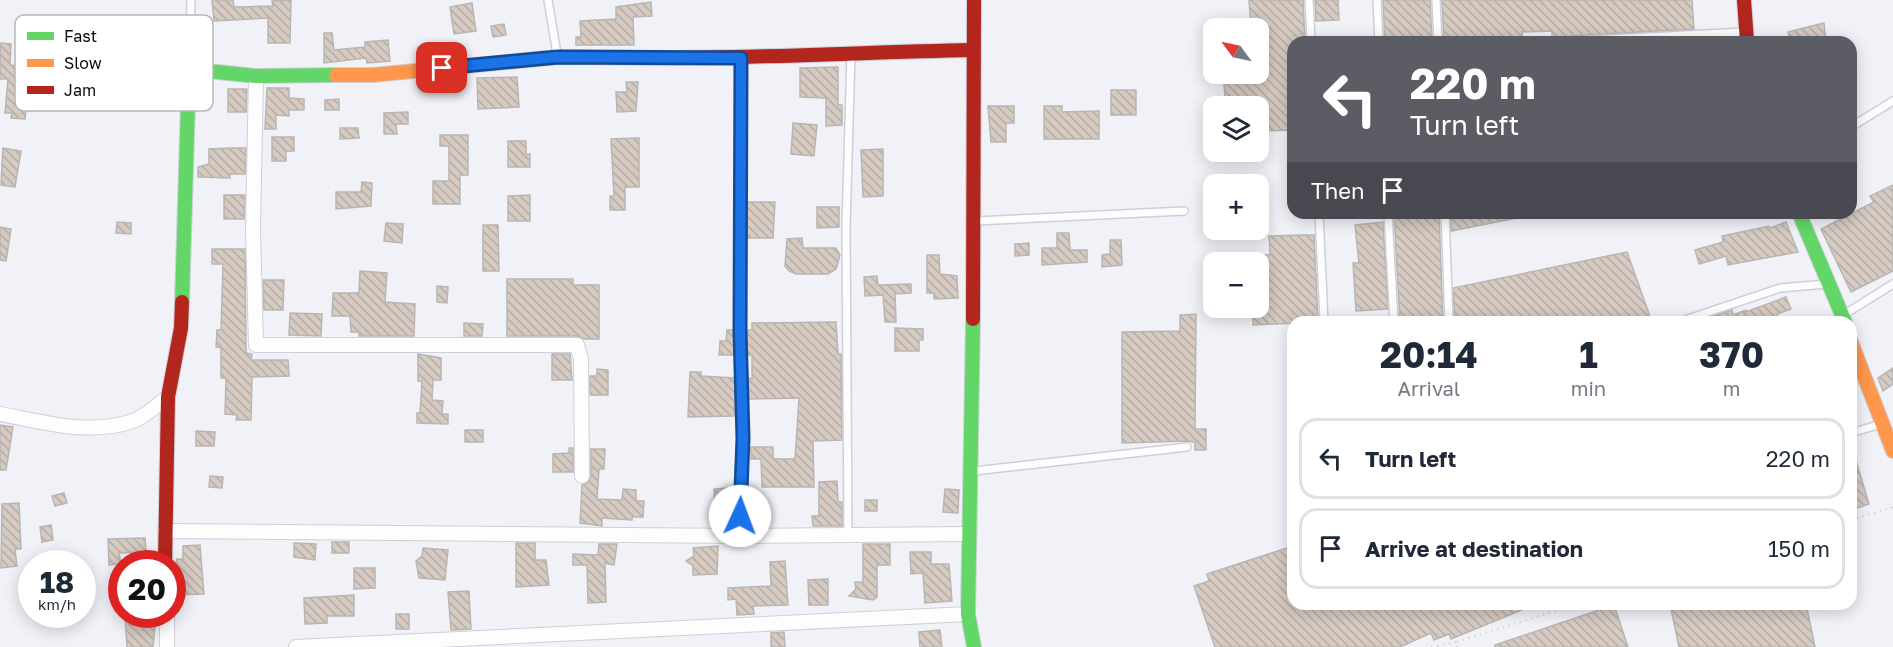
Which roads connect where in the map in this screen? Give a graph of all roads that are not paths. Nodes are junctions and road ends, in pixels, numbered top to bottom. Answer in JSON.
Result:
{"nodes":[{"id":1,"x":191,"y":0,"type":"edge"},
{"id":2,"x":548,"y":0,"type":"edge"},
{"id":3,"x":974,"y":0,"type":"edge"},
{"id":4,"x":1309,"y":0,"type":"edge"},
{"id":5,"x":1377,"y":0,"type":"edge"},
{"id":6,"x":1436,"y":0,"type":"edge"},
{"id":7,"x":1744,"y":0,"type":"edge"},
{"id":8,"x":191,"y":15,"type":"edge"},
{"id":9,"x":1311,"y":36,"type":"edge"},
{"id":10,"x":1379,"y":36,"type":"edge"},
{"id":11,"x":1438,"y":36,"type":"edge"},
{"id":12,"x":1747,"y":36,"type":"edge"},
{"id":13,"x":972,"y":50,"type":"junction"},
{"id":14,"x":851,"y":52,"type":"junction"},
{"id":15,"x":558,"y":57,"type":"junction"},
{"id":16,"x":741,"y":58,"type":"junction"},
{"id":17,"x":213,"y":72,"type":"edge"},
{"id":18,"x":256,"y":76,"type":"junction"},
{"id":19,"x":1893,"y":101,"type":"edge"},
{"id":20,"x":188,"y":111,"type":"edge"},
{"id":21,"x":1857,"y":123,"type":"edge"},
{"id":22,"x":1184,"y":211,"type":"dead end"},
{"id":23,"x":1319,"y":219,"type":"edge"},
{"id":24,"x":1388,"y":219,"type":"edge"},
{"id":25,"x":1445,"y":219,"type":"edge"},
{"id":26,"x":1802,"y":219,"type":"edge"},
{"id":27,"x":973,"y":221,"type":"junction"},
{"id":28,"x":1830,"y":284,"type":"junction"},
{"id":29,"x":1893,"y":284,"type":"edge"},
{"id":30,"x":1324,"y":316,"type":"edge"},
{"id":31,"x":1394,"y":316,"type":"edge"},
{"id":32,"x":1449,"y":316,"type":"edge"},
{"id":33,"x":1697,"y":316,"type":"edge"},
{"id":34,"x":1843,"y":316,"type":"edge"},
{"id":35,"x":1848,"y":316,"type":"edge"},
{"id":36,"x":1857,"y":359,"type":"edge"},
{"id":37,"x":168,"y":397,"type":"junction"},
{"id":38,"x":0,"y":414,"type":"edge"},
{"id":39,"x":1881,"y":424,"type":"junction"},
{"id":40,"x":1857,"y":431,"type":"edge"},
{"id":41,"x":1187,"y":447,"type":"dead end"},
{"id":42,"x":1893,"y":451,"type":"edge"},
{"id":43,"x":972,"y":471,"type":"junction"},
{"id":44,"x":582,"y":476,"type":"dead end"},
{"id":45,"x":165,"y":531,"type":"junction"},
{"id":46,"x":848,"y":534,"type":"junction"},
{"id":47,"x":968,"y":534,"type":"junction"},
{"id":48,"x":740,"y":536,"type":"junction"},
{"id":49,"x":165,"y":550,"type":"edge"},
{"id":50,"x":968,"y":615,"type":"junction"},
{"id":51,"x":167,"y":628,"type":"edge"},
{"id":52,"x":167,"y":647,"type":"edge"},
{"id":53,"x":296,"y":647,"type":"edge"},
{"id":54,"x":974,"y":647,"type":"edge"}],
"edges":[{"from":1,"to":8,"type":"lane"},
{"from":2,"to":15,"type":"lane"},
{"from":3,"to":13,"type":"street"},
{"from":4,"to":9,"type":"lane"},
{"from":5,"to":10,"type":"lane"},
{"from":6,"to":11,"type":"lane"},
{"from":7,"to":12,"type":"street"},
{"from":13,"to":14,"type":"street"},
{"from":13,"to":27,"type":"street"},
{"from":14,"to":16,"type":"street"},
{"from":14,"to":46,"type":"lane"},
{"from":15,"to":16,"type":"street"},
{"from":15,"to":18,"type":"street"},
{"from":16,"to":48,"type":"lane"},
{"from":17,"to":18,"type":"street"},
{"from":18,"to":44,"type":"street"},
{"from":19,"to":21,"type":"lane"},
{"from":20,"to":37,"type":"street"},
{"from":22,"to":27,"type":"lane"},
{"from":23,"to":30,"type":"lane"},
{"from":24,"to":31,"type":"lane"},
{"from":25,"to":32,"type":"lane"},
{"from":26,"to":28,"type":"street"},
{"from":27,"to":43,"type":"street"},
{"from":28,"to":33,"type":"lane"},
{"from":28,"to":34,"type":"street"},
{"from":29,"to":35,"type":"lane"},
{"from":36,"to":39,"type":"street"},
{"from":37,"to":38,"type":"street"},
{"from":37,"to":45,"type":"street"},
{"from":39,"to":40,"type":"lane"},
{"from":39,"to":42,"type":"street"},
{"from":41,"to":43,"type":"lane"},
{"from":43,"to":47,"type":"street"},
{"from":45,"to":48,"type":"street"},
{"from":45,"to":49,"type":"street"},
{"from":46,"to":47,"type":"street"},
{"from":46,"to":48,"type":"street"},
{"from":47,"to":50,"type":"street"},
{"from":50,"to":53,"type":"street"},
{"from":50,"to":54,"type":"street"},
{"from":51,"to":52,"type":"street"}]}
